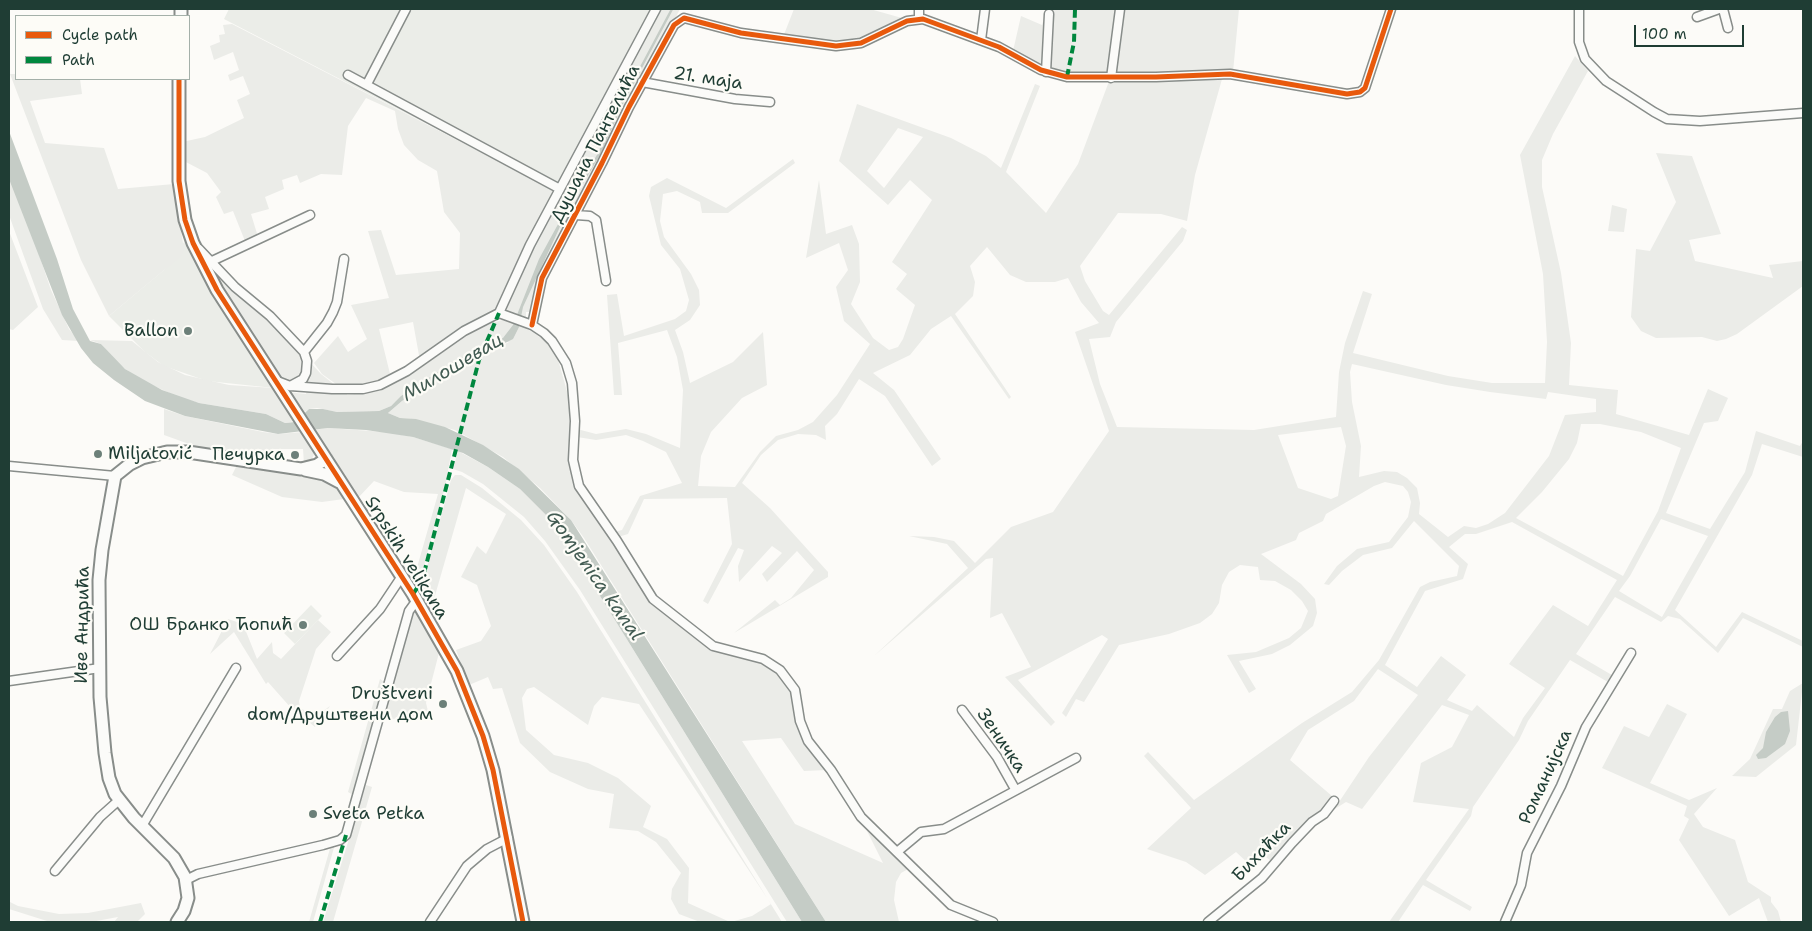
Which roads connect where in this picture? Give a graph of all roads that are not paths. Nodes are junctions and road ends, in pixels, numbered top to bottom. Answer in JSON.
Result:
{"nodes":[{"id":1,"x":406,"y":9,"type":"edge"},
{"id":2,"x":656,"y":9,"type":"edge"},
{"id":3,"x":919,"y":9,"type":"edge"},
{"id":4,"x":985,"y":9,"type":"edge"},
{"id":5,"x":1120,"y":9,"type":"edge"},
{"id":6,"x":1391,"y":9,"type":"edge"},
{"id":7,"x":1579,"y":9,"type":"edge"},
{"id":8,"x":1718,"y":9,"type":"edge"},
{"id":9,"x":1723,"y":9,"type":"edge"},
{"id":10,"x":1049,"y":14,"type":"dead end"},
{"id":11,"x":1697,"y":17,"type":"dead end"},
{"id":12,"x":919,"y":19,"type":"junction"},
{"id":13,"x":1728,"y":28,"type":"dead end"},
{"id":14,"x":981,"y":40,"type":"junction"},
{"id":15,"x":1046,"y":72,"type":"junction"},
{"id":16,"x":348,"y":75,"type":"dead end"},
{"id":17,"x":1111,"y":78,"type":"junction"},
{"id":18,"x":180,"y":80,"type":"edge"},
{"id":19,"x":642,"y":82,"type":"junction"},
{"id":20,"x":367,"y":84,"type":"junction"},
{"id":21,"x":770,"y":102,"type":"dead end"},
{"id":22,"x":1803,"y":113,"type":"edge"},
{"id":23,"x":560,"y":188,"type":"junction"},
{"id":24,"x":310,"y":215,"type":"dead end"},
{"id":25,"x":576,"y":215,"type":"junction"},
{"id":26,"x":193,"y":243,"type":"junction"},
{"id":27,"x":344,"y":259,"type":"dead end"},
{"id":28,"x":212,"y":261,"type":"junction"},
{"id":29,"x":606,"y":282,"type":"dead end"},
{"id":30,"x":499,"y":313,"type":"junction"},
{"id":31,"x":529,"y":324,"type":"junction"},
{"id":32,"x":304,"y":352,"type":"junction"},
{"id":33,"x":287,"y":389,"type":"junction"},
{"id":34,"x":317,"y":445,"type":"junction"},
{"id":35,"x":326,"y":459,"type":"junction"},
{"id":36,"x":9,"y":466,"type":"edge"},
{"id":37,"x":301,"y":469,"type":"junction"},
{"id":38,"x":115,"y":476,"type":"junction"},
{"id":39,"x":343,"y":485,"type":"junction"},
{"id":40,"x":402,"y":576,"type":"junction"},
{"id":41,"x":417,"y":600,"type":"junction"},
{"id":42,"x":1631,"y":653,"type":"dead end"},
{"id":43,"x":337,"y":656,"type":"dead end"},
{"id":44,"x":100,"y":668,"type":"junction"},
{"id":45,"x":236,"y":668,"type":"dead end"},
{"id":46,"x":9,"y":681,"type":"edge"},
{"id":47,"x":962,"y":710,"type":"dead end"},
{"id":48,"x":1076,"y":758,"type":"dead end"},
{"id":49,"x":1015,"y":789,"type":"junction"},
{"id":50,"x":119,"y":800,"type":"junction"},
{"id":51,"x":1334,"y":800,"type":"dead end"},
{"id":52,"x":142,"y":826,"type":"junction"},
{"id":53,"x":508,"y":838,"type":"junction"},
{"id":54,"x":897,"y":852,"type":"junction"},
{"id":55,"x":55,"y":872,"type":"dead end"},
{"id":56,"x":186,"y":880,"type":"junction"},
{"id":57,"x":176,"y":922,"type":"edge"},
{"id":58,"x":430,"y":922,"type":"edge"},
{"id":59,"x":523,"y":922,"type":"edge"},
{"id":60,"x":993,"y":922,"type":"edge"},
{"id":61,"x":1208,"y":922,"type":"edge"},
{"id":62,"x":1505,"y":922,"type":"edge"}],
"edges":[{"from":1,"to":20,"type":"street"},
{"from":2,"to":23,"type":"street"},
{"from":3,"to":12,"type":"street"},
{"from":4,"to":14,"type":"street"},
{"from":5,"to":17,"type":"street"},
{"from":6,"to":17,"type":"street"},
{"from":7,"to":22,"type":"street"},
{"from":8,"to":11,"type":"street"},
{"from":9,"to":13,"type":"street"},
{"from":10,"to":15,"type":"street"},
{"from":12,"to":14,"type":"street"},
{"from":12,"to":19,"type":"street","name":"Душана Пантелића"},
{"from":14,"to":15,"type":"street"},
{"from":15,"to":17,"type":"street"},
{"from":16,"to":20,"type":"street"},
{"from":18,"to":26,"type":"main road","name":"Srpskih velikana"},
{"from":19,"to":21,"type":"street","name":"21. маја"},
{"from":19,"to":25,"type":"street","name":"Душана Пантелића"},
{"from":20,"to":23,"type":"street"},
{"from":23,"to":30,"type":"street"},
{"from":24,"to":28,"type":"street"},
{"from":25,"to":29,"type":"street"},
{"from":25,"to":31,"type":"street","name":"Душана Пантелића"},
{"from":26,"to":28,"type":"street"},
{"from":26,"to":33,"type":"main road","name":"Srpskih velikana"},
{"from":27,"to":32,"type":"street"},
{"from":28,"to":32,"type":"street"},
{"from":30,"to":31,"type":"street"},
{"from":30,"to":33,"type":"street"},
{"from":31,"to":54,"type":"street"},
{"from":32,"to":33,"type":"street"},
{"from":33,"to":34,"type":"main road","name":"Srpskih velikana"},
{"from":34,"to":35,"type":"main road","name":"Srpskih velikana"},
{"from":34,"to":37,"type":"main road"},
{"from":35,"to":37,"type":"main road"},
{"from":35,"to":39,"type":"main road","name":"Srpskih velikana"},
{"from":36,"to":38,"type":"street"},
{"from":37,"to":38,"type":"main road"},
{"from":37,"to":39,"type":"main road"},
{"from":38,"to":44,"type":"main road","name":"Иве Андрића"},
{"from":39,"to":40,"type":"main road","name":"Srpskih velikana"},
{"from":40,"to":41,"type":"main road","name":"Srpskih velikana"},
{"from":40,"to":43,"type":"street","name":"Srpskih velikana"},
{"from":41,"to":53,"type":"main road","name":"Srpskih velikana"},
{"from":41,"to":56,"type":"street"},
{"from":42,"to":62,"type":"street","name":"Романијска"},
{"from":44,"to":46,"type":"street"},
{"from":44,"to":50,"type":"main road","name":"Иве Андрића"},
{"from":45,"to":52,"type":"street"},
{"from":47,"to":49,"type":"street","name":"Зеничка"},
{"from":48,"to":49,"type":"street","name":"Зеничка"},
{"from":49,"to":54,"type":"street","name":"Зеничка"},
{"from":50,"to":52,"type":"main road","name":"Иве Андрића"},
{"from":50,"to":55,"type":"street"},
{"from":51,"to":61,"type":"street","name":"Бихаћка"},
{"from":52,"to":56,"type":"main road","name":"Иве Андрића"},
{"from":53,"to":58,"type":"street"},
{"from":53,"to":59,"type":"main road","name":"Srpskih velikana"},
{"from":54,"to":60,"type":"street"},
{"from":56,"to":57,"type":"main road","name":"Иве Андрића"}]}
